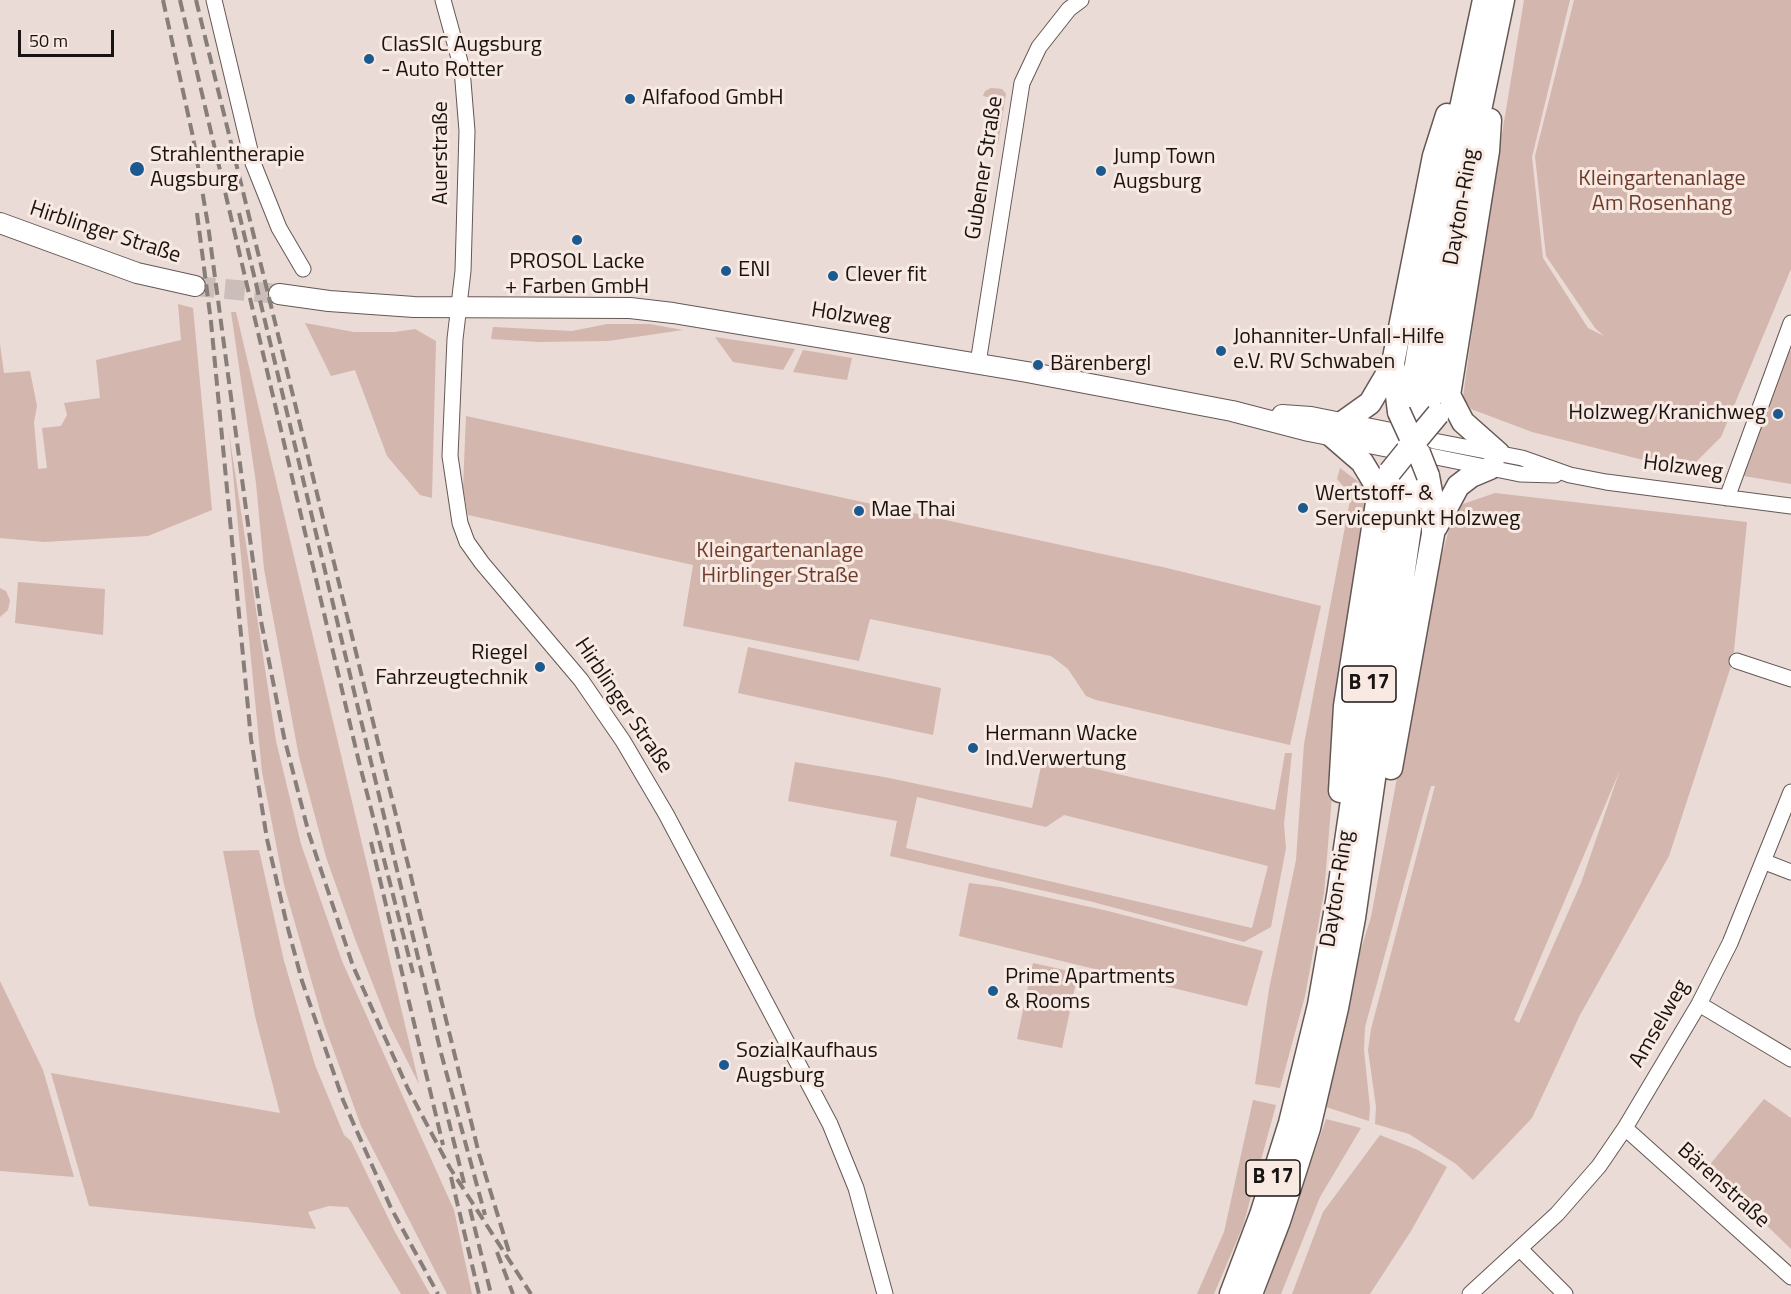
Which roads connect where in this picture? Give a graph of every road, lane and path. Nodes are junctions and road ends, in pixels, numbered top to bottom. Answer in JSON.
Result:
{"nodes":[{"id":1,"x":214,"y":0,"type":"edge"},
{"id":2,"x":443,"y":0,"type":"edge"},
{"id":3,"x":1081,"y":0,"type":"edge"},
{"id":4,"x":1484,"y":0,"type":"edge"},
{"id":5,"x":1503,"y":0,"type":"edge"},
{"id":6,"x":1479,"y":67,"type":"junction"},
{"id":7,"x":0,"y":223,"type":"edge"},
{"id":8,"x":303,"y":269,"type":"dead end"},
{"id":9,"x":195,"y":286,"type":"tunnel mouth"},
{"id":10,"x":279,"y":294,"type":"tunnel mouth"},
{"id":11,"x":459,"y":308,"type":"junction"},
{"id":12,"x":1791,"y":323,"type":"edge"},
{"id":13,"x":978,"y":363,"type":"junction"},
{"id":14,"x":1393,"y":363,"type":"junction"},
{"id":15,"x":1337,"y":429,"type":"junction"},
{"id":16,"x":1414,"y":444,"type":"junction"},
{"id":17,"x":1494,"y":461,"type":"junction"},
{"id":18,"x":1727,"y":498,"type":"junction"},
{"id":19,"x":1791,"y":506,"type":"edge"},
{"id":20,"x":1433,"y":534,"type":"junction"},
{"id":21,"x":1737,"y":661,"type":"dead end"},
{"id":22,"x":1791,"y":679,"type":"edge"},
{"id":23,"x":1791,"y":792,"type":"edge"},
{"id":24,"x":1765,"y":862,"type":"junction"},
{"id":25,"x":1791,"y":872,"type":"edge"},
{"id":26,"x":1347,"y":895,"type":"junction"},
{"id":27,"x":1699,"y":1004,"type":"junction"},
{"id":28,"x":1791,"y":1059,"type":"edge"},
{"id":29,"x":1625,"y":1128,"type":"junction"},
{"id":30,"x":1520,"y":1249,"type":"junction"},
{"id":31,"x":1791,"y":1277,"type":"edge"},
{"id":32,"x":885,"y":1294,"type":"edge"},
{"id":33,"x":1231,"y":1294,"type":"edge"},
{"id":34,"x":1251,"y":1294,"type":"edge"},
{"id":35,"x":1470,"y":1294,"type":"edge"},
{"id":36,"x":1565,"y":1294,"type":"edge"}],
"edges":[{"from":1,"to":8,"type":"street"},
{"from":2,"to":11,"type":"street","name":"Auerstraße"},
{"from":3,"to":13,"type":"street","name":"Gubener Straße"},
{"from":4,"to":6,"type":"highway","name":"Dayton-Ring","number":"B 17"},
{"from":5,"to":6,"type":"highway","name":"Dayton-Ring","number":"B 17"},
{"from":6,"to":14,"type":"highway"},
{"from":6,"to":16,"type":"highway","name":"Dayton-Ring","number":"B 17"},
{"from":6,"to":16,"type":"highway"},
{"from":7,"to":9,"type":"main road","name":"Hirblinger Straße"},
{"from":10,"to":11,"type":"main road"},
{"from":11,"to":13,"type":"main road","name":"Holzweg"},
{"from":11,"to":32,"type":"street","name":"Hirblinger Straße"},
{"from":12,"to":18,"type":"street"},
{"from":13,"to":15,"type":"main road","name":"Holzweg"},
{"from":14,"to":15,"type":"highway"},
{"from":14,"to":16,"type":"highway"},
{"from":15,"to":16,"type":"main road","name":"Holzweg"},
{"from":15,"to":16,"type":"highway"},
{"from":16,"to":17,"type":"street","name":"Holzweg"},
{"from":16,"to":17,"type":"highway"},
{"from":16,"to":20,"type":"highway"},
{"from":16,"to":26,"type":"highway","name":"Dayton-Ring","number":"B 17"},
{"from":16,"to":26,"type":"highway"},
{"from":17,"to":18,"type":"street","name":"Holzweg"},
{"from":17,"to":20,"type":"highway"},
{"from":18,"to":19,"type":"street","name":"Holzweg"},
{"from":20,"to":26,"type":"highway"},
{"from":21,"to":22,"type":"street"},
{"from":23,"to":24,"type":"street","name":"Amselweg"},
{"from":24,"to":25,"type":"street"},
{"from":24,"to":27,"type":"street","name":"Amselweg"},
{"from":26,"to":33,"type":"highway","name":"Dayton-Ring","number":"B 17"},
{"from":26,"to":34,"type":"highway","name":"Dayton-Ring","number":"B 17"},
{"from":27,"to":28,"type":"street"},
{"from":27,"to":29,"type":"street","name":"Amselweg"},
{"from":29,"to":30,"type":"street","name":"Amselweg"},
{"from":29,"to":31,"type":"street","name":"Bärenstraße"},
{"from":30,"to":35,"type":"street","name":"Amselweg"},
{"from":30,"to":36,"type":"street"}]}
